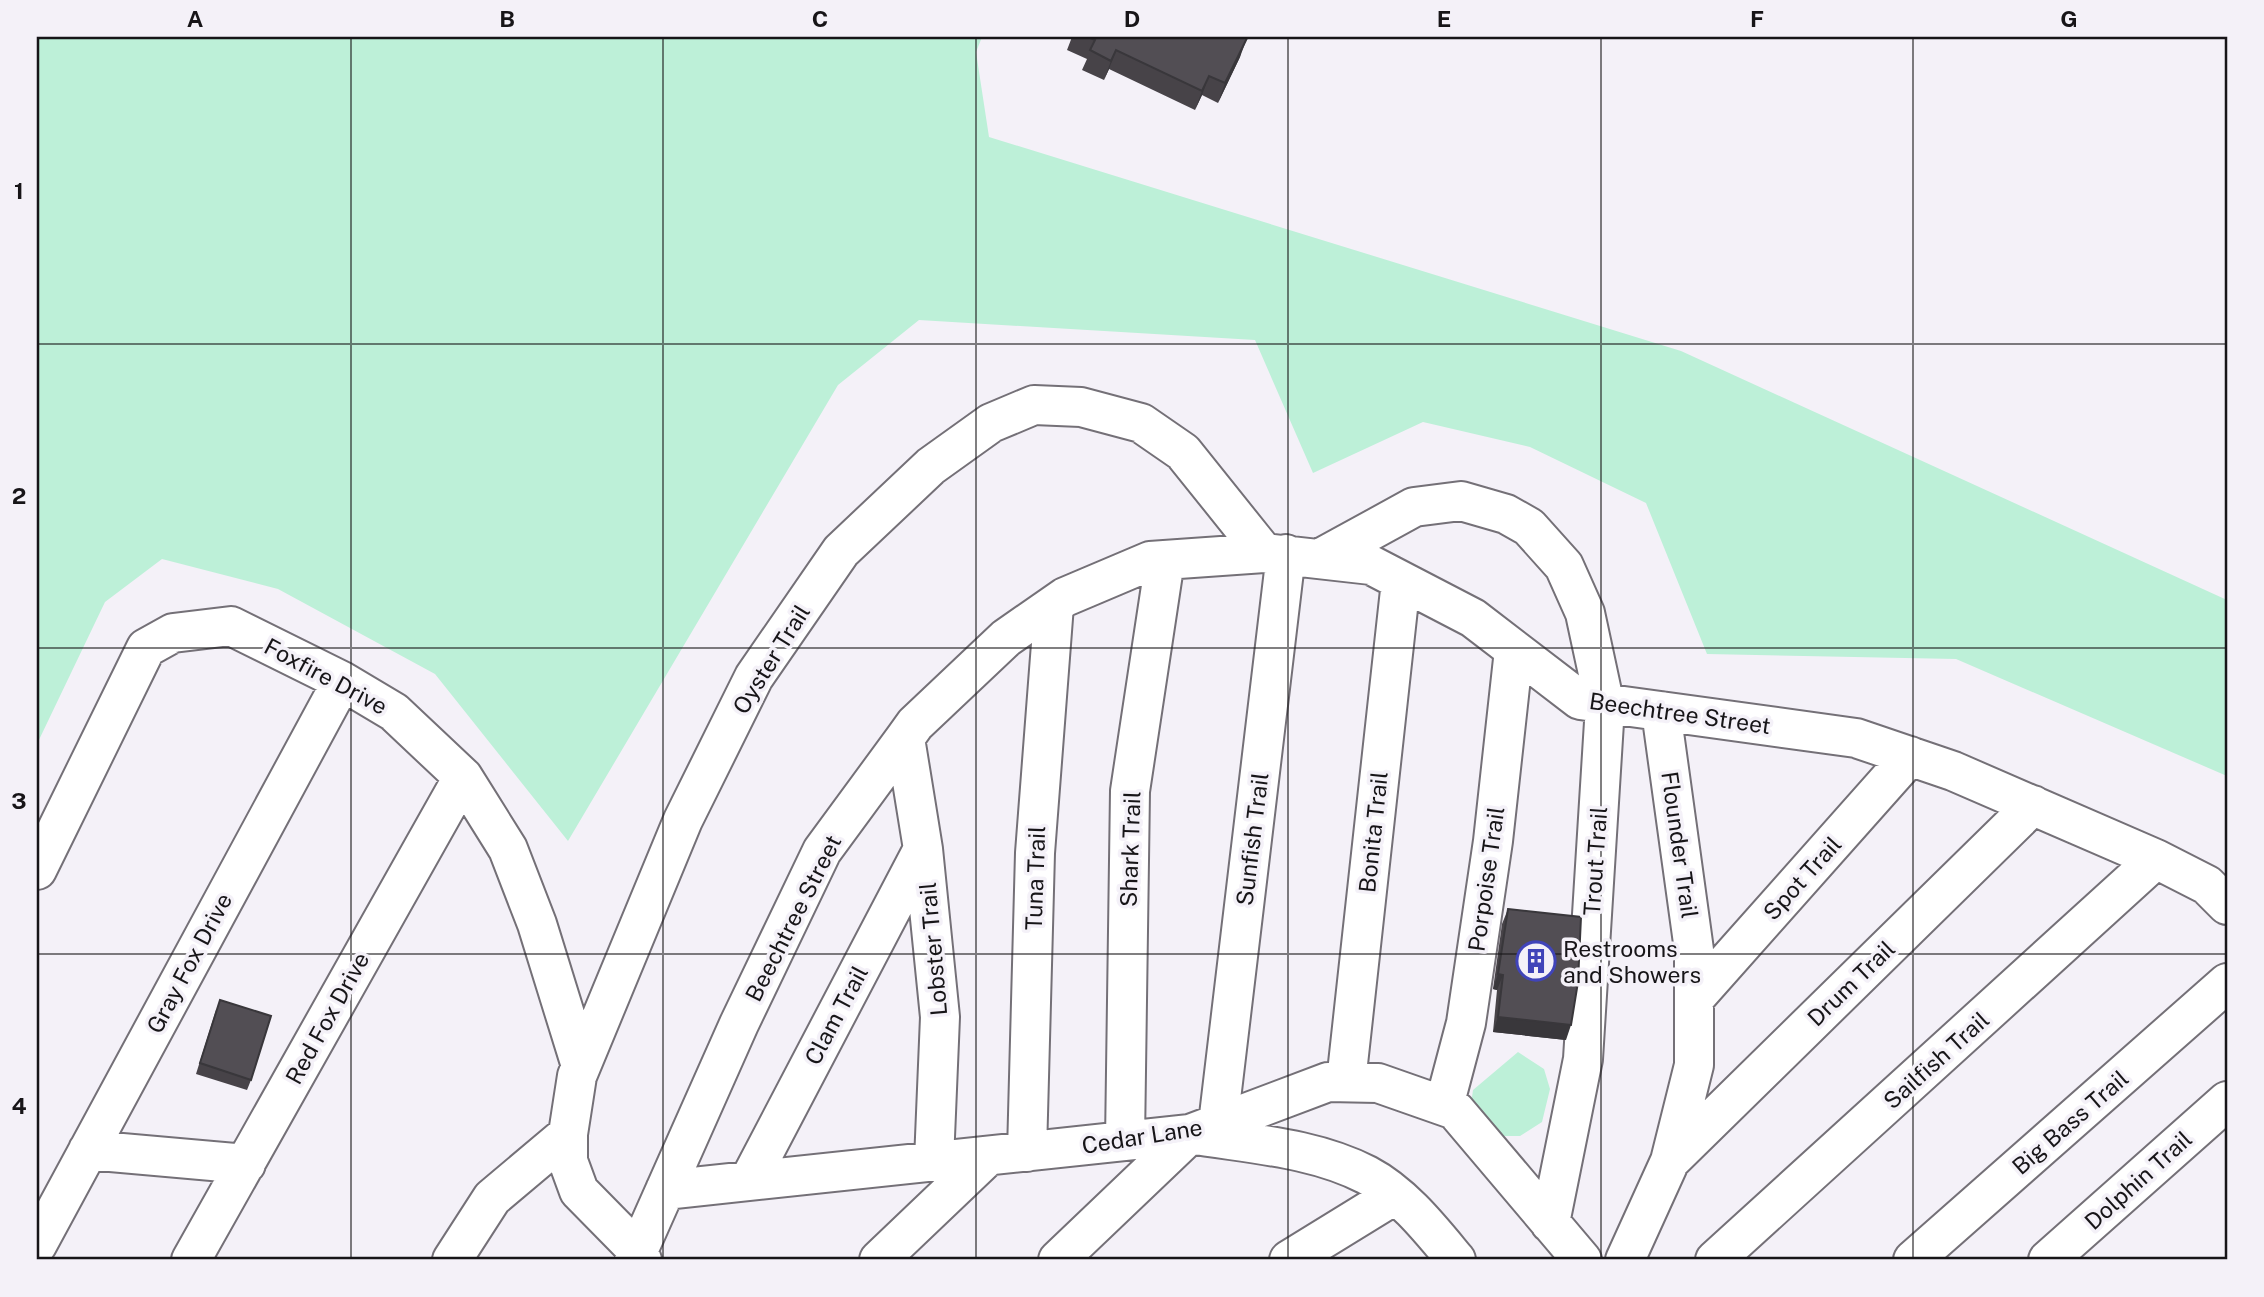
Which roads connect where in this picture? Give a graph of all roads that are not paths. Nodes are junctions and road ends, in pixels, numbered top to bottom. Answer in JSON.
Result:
{"nodes":[{"id":1,"x":1290,"y":555,"type":"junction"},
{"id":2,"x":1165,"y":560,"type":"junction"},
{"id":3,"x":1401,"y":581,"type":"junction"},
{"id":4,"x":1054,"y":605,"type":"junction"},
{"id":5,"x":1514,"y":650,"type":"junction"},
{"id":6,"x":342,"y":681,"type":"junction"},
{"id":7,"x":1605,"y":706,"type":"junction"},
{"id":8,"x":1661,"y":711,"type":"junction"},
{"id":9,"x":905,"y":738,"type":"junction"},
{"id":10,"x":1910,"y":756,"type":"junction"},
{"id":11,"x":463,"y":777,"type":"junction"},
{"id":12,"x":2032,"y":805,"type":"junction"},
{"id":13,"x":923,"y":849,"type":"junction"},
{"id":14,"x":2156,"y":859,"type":"junction"},
{"id":15,"x":37,"y":870,"type":"edge"},
{"id":16,"x":2227,"y":905,"type":"edge"},
{"id":17,"x":2227,"y":984,"type":"edge"},
{"id":18,"x":1695,"y":999,"type":"junction"},
{"id":19,"x":581,"y":1066,"type":"junction"},
{"id":20,"x":1346,"y":1082,"type":"junction"},
{"id":21,"x":2227,"y":1101,"type":"edge"},
{"id":22,"x":1444,"y":1106,"type":"junction"},
{"id":23,"x":1204,"y":1129,"type":"junction"},
{"id":24,"x":569,"y":1134,"type":"junction"},
{"id":25,"x":1125,"y":1141,"type":"junction"},
{"id":26,"x":88,"y":1150,"type":"junction"},
{"id":27,"x":1027,"y":1152,"type":"junction"},
{"id":28,"x":988,"y":1156,"type":"junction"},
{"id":29,"x":934,"y":1161,"type":"junction"},
{"id":30,"x":1670,"y":1161,"type":"junction"},
{"id":31,"x":246,"y":1164,"type":"junction"},
{"id":32,"x":750,"y":1181,"type":"junction"},
{"id":33,"x":665,"y":1190,"type":"junction"},
{"id":34,"x":1394,"y":1196,"type":"junction"},
{"id":35,"x":1550,"y":1223,"type":"junction"},
{"id":36,"x":37,"y":1245,"type":"edge"},
{"id":37,"x":638,"y":1257,"type":"edge"},
{"id":38,"x":191,"y":1260,"type":"edge"},
{"id":39,"x":452,"y":1260,"type":"edge"},
{"id":40,"x":879,"y":1260,"type":"edge"},
{"id":41,"x":1058,"y":1260,"type":"edge"},
{"id":42,"x":1289,"y":1260,"type":"edge"},
{"id":43,"x":1456,"y":1260,"type":"edge"},
{"id":44,"x":1582,"y":1260,"type":"edge"},
{"id":45,"x":1625,"y":1260,"type":"edge"},
{"id":46,"x":1715,"y":1260,"type":"edge"},
{"id":47,"x":1913,"y":1260,"type":"edge"},
{"id":48,"x":2048,"y":1260,"type":"edge"}],
"edges":[{"from":1,"to":2,"type":"street","name":"Beechtree Street"},
{"from":1,"to":3,"type":"street","name":"Beechtree Street"},
{"from":1,"to":7,"type":"street"},
{"from":1,"to":19,"type":"street","name":"Oyster Trail"},
{"from":1,"to":23,"type":"street","name":"Sunfish Trail"},
{"from":2,"to":4,"type":"street","name":"Beechtree Street"},
{"from":2,"to":25,"type":"street","name":"Shark Trail"},
{"from":3,"to":5,"type":"street","name":"Beechtree Street"},
{"from":3,"to":20,"type":"street","name":"Bonita Trail"},
{"from":4,"to":9,"type":"street","name":"Beechtree Street"},
{"from":4,"to":27,"type":"street","name":"Tuna Trail"},
{"from":5,"to":7,"type":"street","name":"Beechtree Street"},
{"from":5,"to":22,"type":"street","name":"Porpoise Trail"},
{"from":6,"to":11,"type":"street","name":"Foxfire Drive"},
{"from":6,"to":15,"type":"street","name":"Foxfire Drive"},
{"from":6,"to":26,"type":"street","name":"Gray Fox Drive"},
{"from":7,"to":8,"type":"street","name":"Beechtree Street"},
{"from":7,"to":35,"type":"street","name":"Trout Trail"},
{"from":8,"to":10,"type":"street","name":"Beechtree Street"},
{"from":8,"to":18,"type":"street","name":"Flounder Trail"},
{"from":9,"to":13,"type":"street","name":"Lobster Trail"},
{"from":9,"to":33,"type":"street","name":"Beechtree Street"},
{"from":10,"to":12,"type":"street","name":"Beechtree Street"},
{"from":10,"to":18,"type":"street","name":"Spot Trail"},
{"from":11,"to":19,"type":"street","name":"Foxfire Drive"},
{"from":11,"to":31,"type":"street","name":"Red Fox Drive"},
{"from":12,"to":14,"type":"street","name":"Beechtree Street"},
{"from":12,"to":30,"type":"street","name":"Drum Trail"},
{"from":13,"to":29,"type":"street","name":"Lobster Trail"},
{"from":13,"to":32,"type":"street","name":"Clam Trail"},
{"from":14,"to":16,"type":"street","name":"Beechtree Street"},
{"from":14,"to":46,"type":"street","name":"Sailfish Trail"},
{"from":17,"to":47,"type":"street","name":"Big Bass Trail"},
{"from":18,"to":30,"type":"street","name":"Flounder Trail"},
{"from":19,"to":24,"type":"street","name":"Oyster Trail"},
{"from":20,"to":22,"type":"street","name":"Cedar Lane"},
{"from":20,"to":23,"type":"street","name":"Cedar Lane"},
{"from":21,"to":48,"type":"street","name":"Dolphin Trail"},
{"from":22,"to":35,"type":"street","name":"Cedar Lane"},
{"from":23,"to":25,"type":"street","name":"Cedar Lane"},
{"from":23,"to":34,"type":"street"},
{"from":23,"to":41,"type":"street"},
{"from":24,"to":37,"type":"street","name":"Oyster Trail"},
{"from":24,"to":39,"type":"street"},
{"from":25,"to":27,"type":"street","name":"Cedar Lane"},
{"from":26,"to":31,"type":"street"},
{"from":26,"to":36,"type":"street","name":"Gray Fox Drive"},
{"from":27,"to":28,"type":"street","name":"Cedar Lane"},
{"from":28,"to":29,"type":"street","name":"Cedar Lane"},
{"from":28,"to":40,"type":"street"},
{"from":29,"to":32,"type":"street","name":"Cedar Lane"},
{"from":30,"to":45,"type":"street","name":"Flounder Trail"},
{"from":31,"to":38,"type":"street","name":"Red Fox Drive"},
{"from":32,"to":33,"type":"street","name":"Cedar Lane"},
{"from":33,"to":37,"type":"street","name":"Beechtree Street"},
{"from":34,"to":42,"type":"street"},
{"from":34,"to":43,"type":"street"},
{"from":35,"to":44,"type":"street","name":"Cedar Lane"}]}
